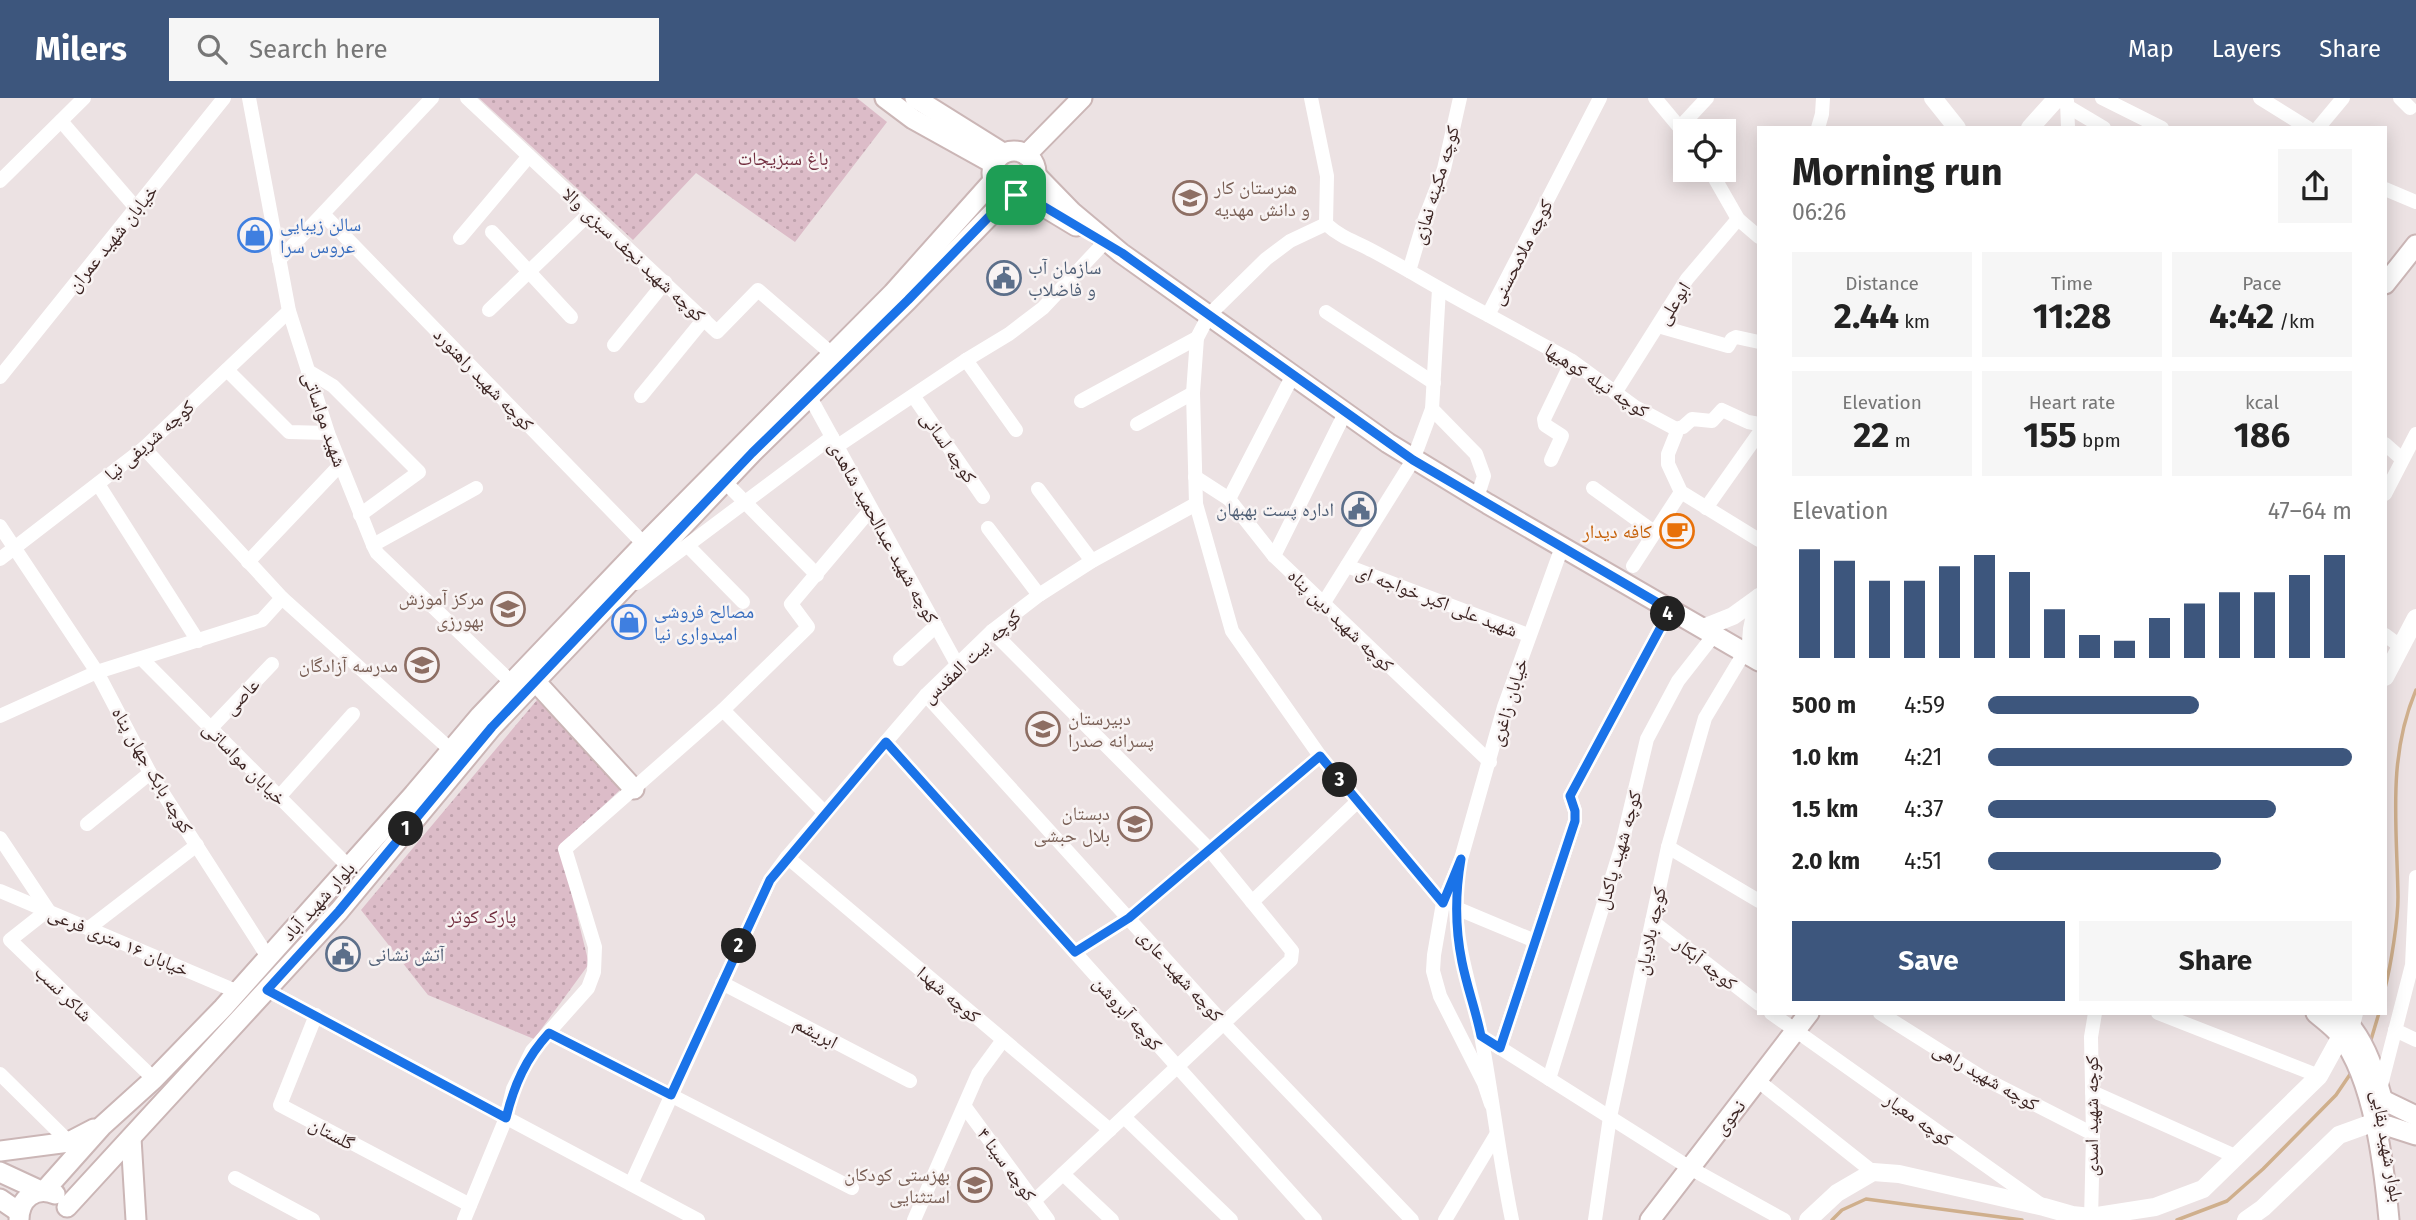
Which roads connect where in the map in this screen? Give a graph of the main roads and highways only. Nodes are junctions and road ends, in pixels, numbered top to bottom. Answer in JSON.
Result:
{"nodes":[{"id":1,"x":885,"y":98,"type":"edge"},
{"id":2,"x":916,"y":98,"type":"edge"},
{"id":3,"x":1082,"y":98,"type":"edge"},
{"id":4,"x":1026,"y":155,"type":"junction"},
{"id":5,"x":993,"y":173,"type":"junction"},
{"id":6,"x":1036,"y":175,"type":"junction"},
{"id":7,"x":1009,"y":200,"type":"junction"},
{"id":8,"x":2416,"y":229,"type":"edge"},
{"id":9,"x":2416,"y":245,"type":"edge"},
{"id":10,"x":1122,"y":253,"type":"junction"},
{"id":11,"x":2387,"y":264,"type":"edge"},
{"id":12,"x":2387,"y":281,"type":"edge"},
{"id":13,"x":1751,"y":657,"type":"edge"},
{"id":14,"x":535,"y":681,"type":"junction"},
{"id":15,"x":634,"y":789,"type":"road end"},
{"id":16,"x":1808,"y":1015,"type":"edge"},
{"id":17,"x":2320,"y":1015,"type":"edge"},
{"id":18,"x":2347,"y":1028,"type":"edge"},
{"id":19,"x":2376,"y":1088,"type":"junction"},
{"id":20,"x":2416,"y":1116,"type":"edge"},
{"id":21,"x":2381,"y":1124,"type":"junction"},
{"id":22,"x":102,"y":1126,"type":"junction"},
{"id":23,"x":2416,"y":1135,"type":"edge"},
{"id":24,"x":131,"y":1138,"type":"junction"},
{"id":25,"x":0,"y":1151,"type":"edge"},
{"id":26,"x":3,"y":1185,"type":"edge"},
{"id":27,"x":42,"y":1191,"type":"junction"},
{"id":28,"x":71,"y":1214,"type":"edge"},
{"id":29,"x":19,"y":1218,"type":"edge"},
{"id":30,"x":136,"y":1220,"type":"edge"},
{"id":31,"x":1650,"y":1220,"type":"edge"},
{"id":32,"x":2389,"y":1220,"type":"edge"},
{"id":33,"x":2400,"y":1220,"type":"edge"}],
"edges":[{"from":1,"to":5,"type":"main road"},
{"from":2,"to":5,"type":"main road"},
{"from":3,"to":4,"type":"main road"},
{"from":4,"to":5,"type":"main road"},
{"from":4,"to":6,"type":"main road"},
{"from":5,"to":7,"type":"main road"},
{"from":5,"to":22,"type":"main road","name":"بلوار شهید آباد"},
{"from":6,"to":7,"type":"main road"},
{"from":6,"to":10,"type":"main road"},
{"from":7,"to":10,"type":"main road"},
{"from":7,"to":14,"type":"main road","name":"بلوار شهید آباد"},
{"from":8,"to":11,"type":"main road"},
{"from":9,"to":12,"type":"main road"},
{"from":10,"to":13,"type":"main road"},
{"from":14,"to":15,"type":"main road"},
{"from":14,"to":24,"type":"main road","name":"بلوار شهید آباد"},
{"from":16,"to":31,"type":"main road","name":"نحوی"},
{"from":17,"to":18,"type":"main road"},
{"from":18,"to":19,"type":"main road"},
{"from":18,"to":19,"type":"main road"},
{"from":19,"to":20,"type":"main road"},
{"from":19,"to":21,"type":"main road","name":"بلوار شهید بقایی"},
{"from":21,"to":23,"type":"main road"},
{"from":21,"to":32,"type":"main road","name":"بلوار شهید بقایی"},
{"from":21,"to":33,"type":"main road","name":"بلوار شهید بقایی"},
{"from":22,"to":25,"type":"main road"},
{"from":22,"to":27,"type":"main road","name":"بلوار شهید آباد"},
{"from":24,"to":28,"type":"main road","name":"بلوار شهید آباد"},
{"from":24,"to":30,"type":"main road"},
{"from":26,"to":27,"type":"main road"},
{"from":26,"to":29,"type":"main road"},
{"from":27,"to":28,"type":"main road"},
{"from":27,"to":29,"type":"main road","name":"بلوار شهید آباد"}]}
